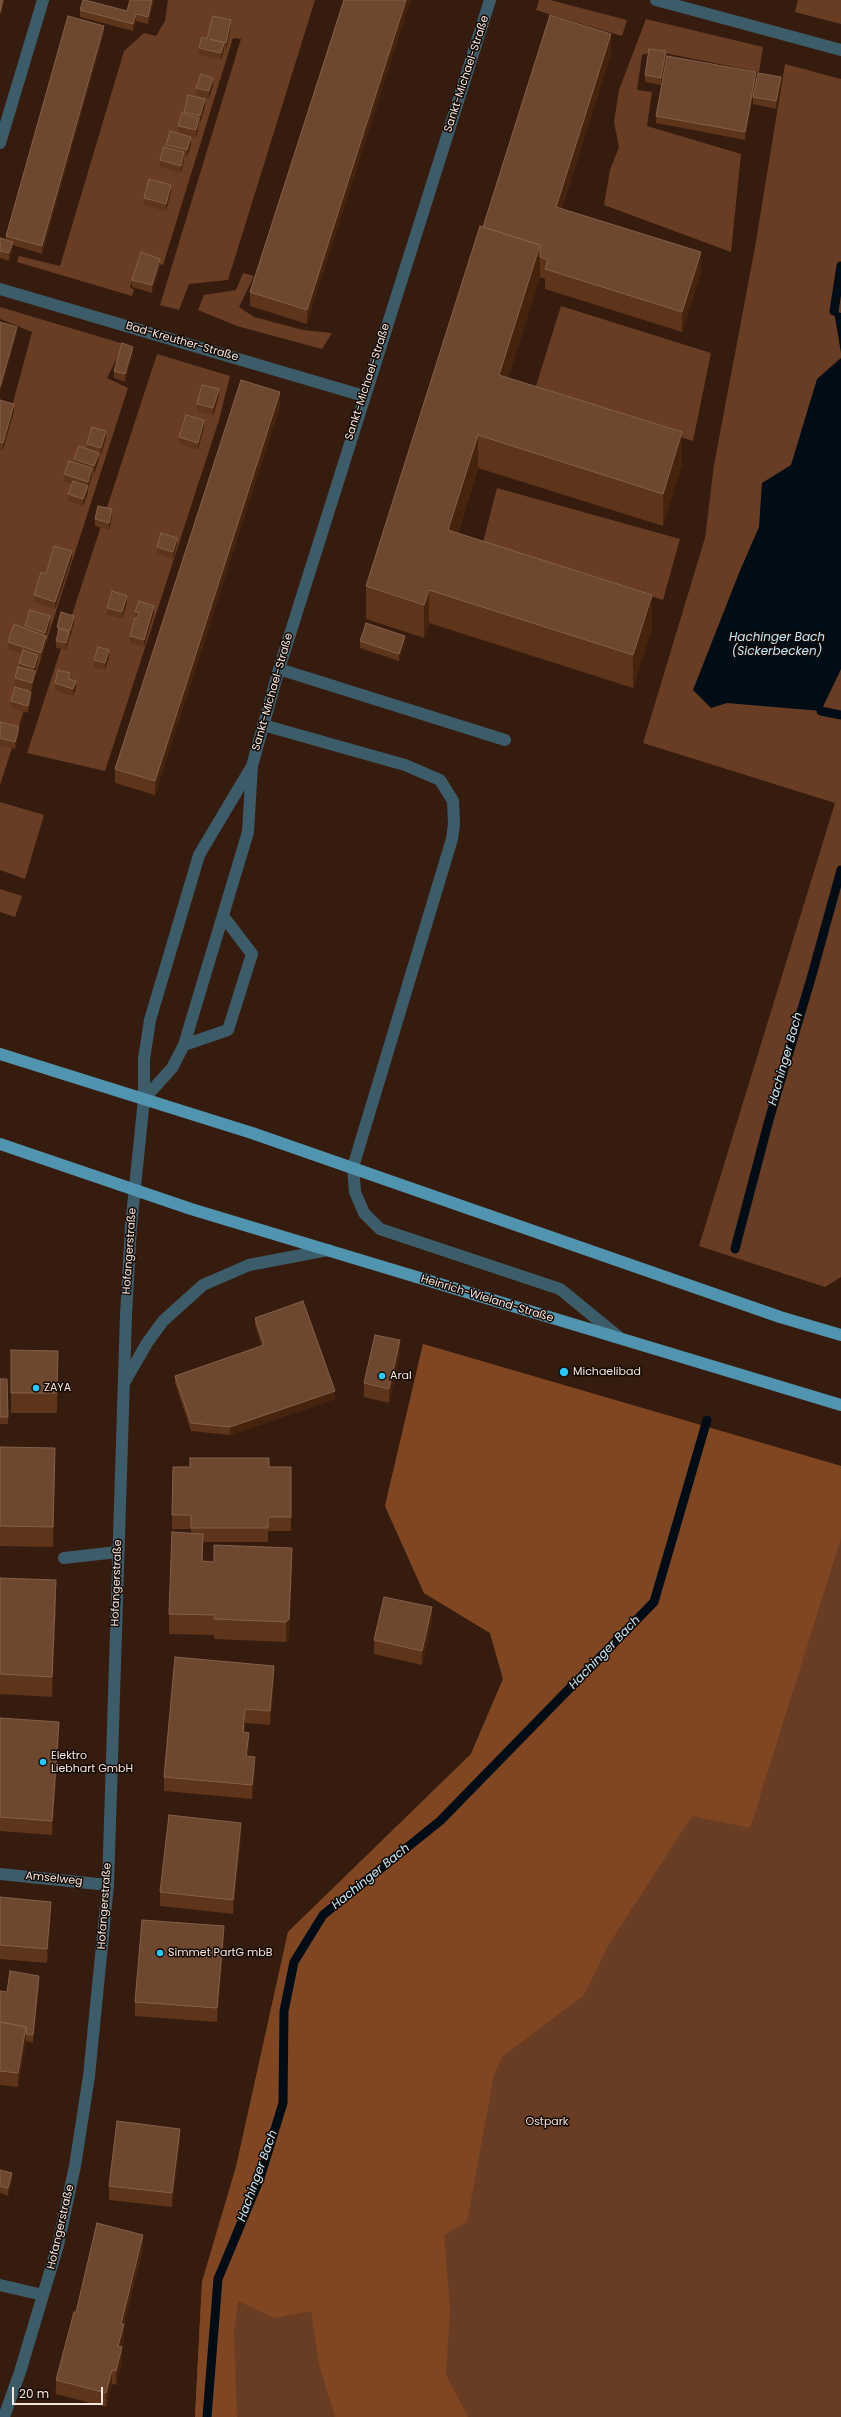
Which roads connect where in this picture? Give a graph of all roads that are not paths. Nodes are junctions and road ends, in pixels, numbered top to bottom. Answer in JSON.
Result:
{"nodes":[{"id":1,"x":43,"y":0,"type":"edge"},
{"id":2,"x":490,"y":0,"type":"edge"},
{"id":3,"x":656,"y":0,"type":"edge"},
{"id":4,"x":841,"y":50,"type":"edge"},
{"id":5,"x":0,"y":143,"type":"edge"},
{"id":6,"x":0,"y":289,"type":"edge"},
{"id":7,"x":364,"y":396,"type":"junction"},
{"id":8,"x":279,"y":669,"type":"junction"},
{"id":9,"x":263,"y":725,"type":"junction"},
{"id":10,"x":505,"y":740,"type":"dead end"},
{"id":11,"x":252,"y":766,"type":"junction"},
{"id":12,"x":223,"y":916,"type":"junction"},
{"id":13,"x":184,"y":1045,"type":"junction"},
{"id":14,"x":0,"y":1054,"type":"edge"},
{"id":15,"x":144,"y":1099,"type":"junction"},
{"id":16,"x":0,"y":1144,"type":"edge"},
{"id":17,"x":353,"y":1167,"type":"junction"},
{"id":18,"x":134,"y":1191,"type":"junction"},
{"id":19,"x":328,"y":1250,"type":"junction"},
{"id":20,"x":841,"y":1335,"type":"edge"},
{"id":21,"x":622,"y":1340,"type":"junction"},
{"id":22,"x":124,"y":1384,"type":"junction"},
{"id":23,"x":841,"y":1405,"type":"edge"},
{"id":24,"x":118,"y":1552,"type":"junction"},
{"id":25,"x":64,"y":1558,"type":"dead end"},
{"id":26,"x":0,"y":1874,"type":"edge"},
{"id":27,"x":108,"y":1885,"type":"junction"},
{"id":28,"x":0,"y":2285,"type":"edge"},
{"id":29,"x":43,"y":2295,"type":"junction"},
{"id":30,"x":4,"y":2417,"type":"edge"}],
"edges":[{"from":1,"to":5,"type":"street"},
{"from":2,"to":7,"type":"street","name":"Sankt-Michael-Straße"},
{"from":3,"to":4,"type":"street"},
{"from":6,"to":7,"type":"street","name":"Bad-Kreuther-Straße"},
{"from":7,"to":8,"type":"street","name":"Sankt-Michael-Straße"},
{"from":8,"to":9,"type":"street","name":"Sankt-Michael-Straße"},
{"from":8,"to":10,"type":"street"},
{"from":9,"to":11,"type":"street","name":"Sankt-Michael-Straße"},
{"from":9,"to":17,"type":"street"},
{"from":11,"to":12,"type":"street","name":"Sankt-Michael-Straße"},
{"from":11,"to":15,"type":"street","name":"Sankt-Michael-Straße"},
{"from":12,"to":13,"type":"street","name":"Sankt-Michael-Straße"},
{"from":12,"to":13,"type":"street"},
{"from":13,"to":15,"type":"street","name":"Sankt-Michael-Straße"},
{"from":14,"to":15,"type":"main road"},
{"from":15,"to":17,"type":"main road"},
{"from":15,"to":18,"type":"street","name":"Sankt-Michael-Straße"},
{"from":16,"to":18,"type":"main road","name":"Heinrich-Wieland-Straße"},
{"from":17,"to":20,"type":"main road"},
{"from":17,"to":21,"type":"street"},
{"from":18,"to":19,"type":"main road","name":"Heinrich-Wieland-Straße"},
{"from":18,"to":22,"type":"street","name":"Hofangerstraße"},
{"from":19,"to":21,"type":"main road","name":"Heinrich-Wieland-Straße"},
{"from":19,"to":22,"type":"street","name":"Hofangerstraße"},
{"from":21,"to":23,"type":"main road","name":"Heinrich-Wieland-Straße"},
{"from":22,"to":24,"type":"street","name":"Hofangerstraße"},
{"from":24,"to":25,"type":"street"},
{"from":24,"to":27,"type":"street","name":"Hofangerstraße"},
{"from":26,"to":27,"type":"street","name":"Amselweg"},
{"from":27,"to":29,"type":"street","name":"Hofangerstraße"},
{"from":28,"to":29,"type":"street"},
{"from":29,"to":30,"type":"street","name":"Hofangerstraße"}]}
